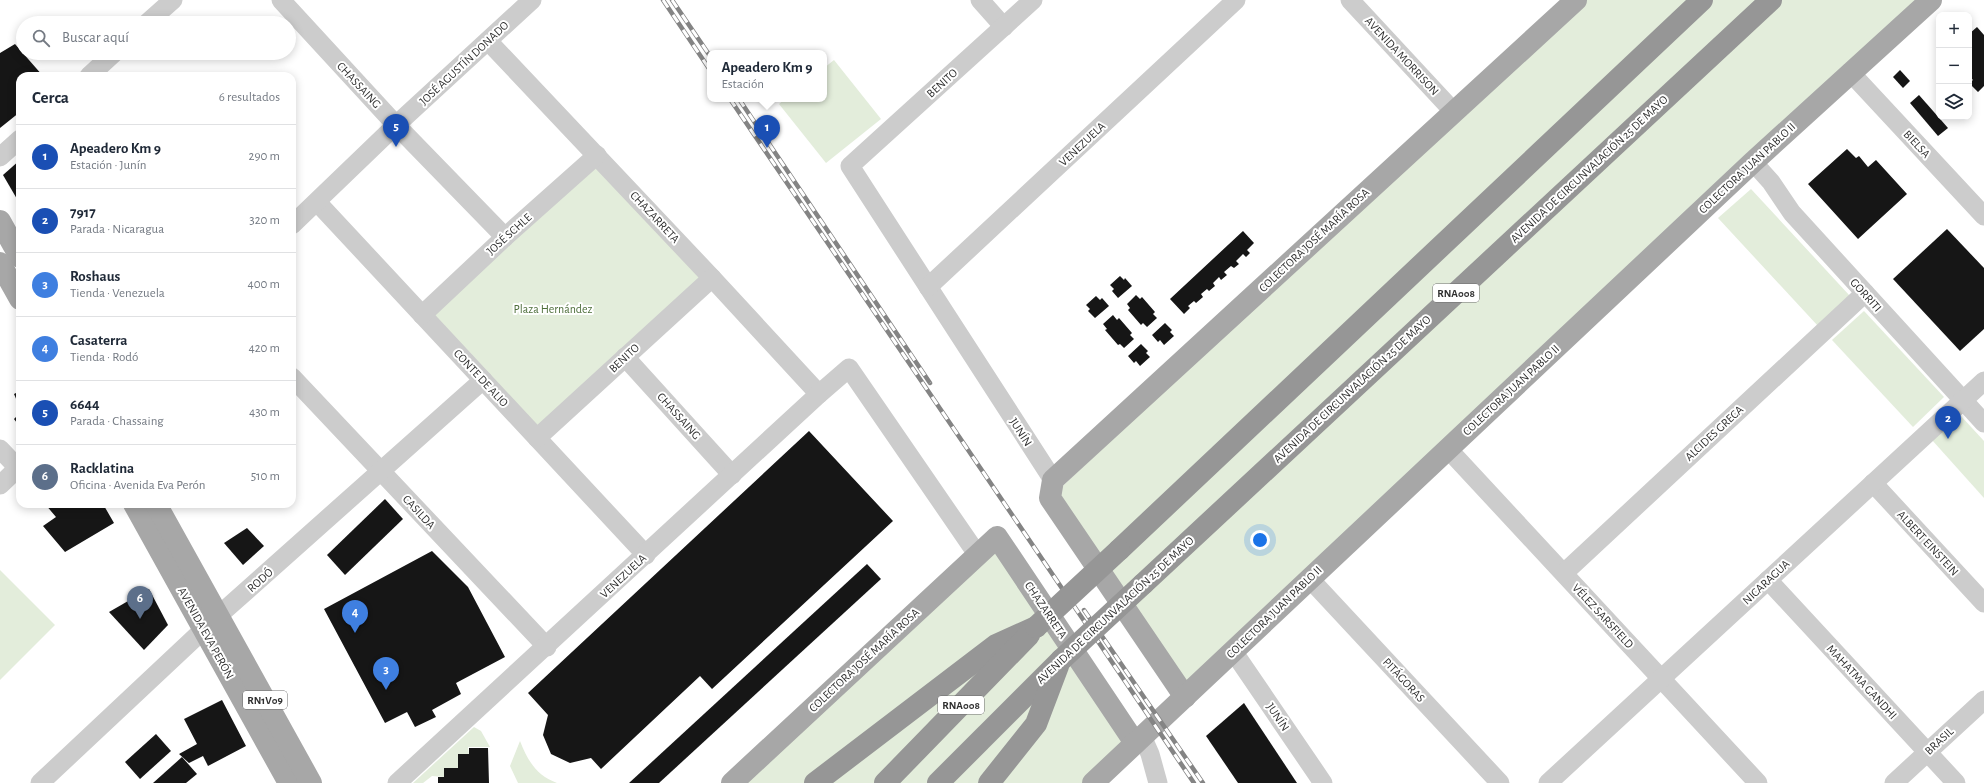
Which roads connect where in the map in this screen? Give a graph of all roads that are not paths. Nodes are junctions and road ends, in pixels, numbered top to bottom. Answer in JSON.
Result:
{"nodes":[{"id":1,"x":173,"y":0,"type":"edge"},
{"id":2,"x":281,"y":0,"type":"edge"},
{"id":3,"x":532,"y":0,"type":"edge"},
{"id":4,"x":980,"y":0,"type":"edge"},
{"id":5,"x":1033,"y":0,"type":"edge"},
{"id":6,"x":1236,"y":0,"type":"edge"},
{"id":7,"x":1350,"y":0,"type":"edge"},
{"id":8,"x":1576,"y":0,"type":"edge"},
{"id":9,"x":1702,"y":0,"type":"edge"},
{"id":10,"x":1771,"y":0,"type":"edge"},
{"id":11,"x":1931,"y":0,"type":"edge"},
{"id":12,"x":155,"y":16,"type":"edge"},
{"id":13,"x":296,"y":16,"type":"edge"},
{"id":14,"x":296,"y":16,"type":"edge"},
{"id":15,"x":1004,"y":26,"type":"junction"},
{"id":16,"x":488,"y":41,"type":"junction"},
{"id":17,"x":106,"y":60,"type":"edge"},
{"id":18,"x":93,"y":72,"type":"edge"},
{"id":19,"x":1850,"y":72,"type":"junction"},
{"id":20,"x":1453,"y":111,"type":"junction"},
{"id":21,"x":396,"y":125,"type":"junction"},
{"id":22,"x":16,"y":143,"type":"edge"},
{"id":23,"x":597,"y":155,"type":"junction"},
{"id":24,"x":0,"y":157,"type":"edge"},
{"id":25,"x":1753,"y":162,"type":"junction"},
{"id":26,"x":850,"y":166,"type":"joint"},
{"id":27,"x":317,"y":202,"type":"junction"},
{"id":28,"x":1984,"y":216,"type":"edge"},
{"id":29,"x":0,"y":221,"type":"edge"},
{"id":30,"x":296,"y":222,"type":"edge"},
{"id":31,"x":505,"y":237,"type":"junction"},
{"id":32,"x":16,"y":250,"type":"edge"},
{"id":33,"x":0,"y":263,"type":"edge"},
{"id":34,"x":712,"y":278,"type":"junction"},
{"id":35,"x":928,"y":287,"type":"junction"},
{"id":36,"x":16,"y":292,"type":"edge"},
{"id":37,"x":1865,"y":293,"type":"junction"},
{"id":38,"x":422,"y":315,"type":"junction"},
{"id":39,"x":625,"y":357,"type":"junction"},
{"id":40,"x":483,"y":380,"type":"junction"},
{"id":41,"x":296,"y":381,"type":"edge"},
{"id":42,"x":1984,"y":381,"type":"edge"},
{"id":43,"x":819,"y":394,"type":"junction"},
{"id":44,"x":1963,"y":401,"type":"junction"},
{"id":45,"x":1984,"y":424,"type":"edge"},
{"id":46,"x":537,"y":438,"type":"junction"},
{"id":47,"x":0,"y":449,"type":"edge"},
{"id":48,"x":1448,"y":449,"type":"junction"},
{"id":49,"x":16,"y":464,"type":"edge"},
{"id":50,"x":16,"y":470,"type":"edge"},
{"id":51,"x":382,"y":471,"type":"junction"},
{"id":52,"x":732,"y":475,"type":"junction"},
{"id":53,"x":1053,"y":480,"type":"junction"},
{"id":54,"x":1873,"y":483,"type":"junction"},
{"id":55,"x":0,"y":485,"type":"edge"},
{"id":56,"x":137,"y":508,"type":"edge"},
{"id":57,"x":158,"y":508,"type":"edge"},
{"id":58,"x":997,"y":537,"type":"joint"},
{"id":59,"x":977,"y":554,"type":"junction"},
{"id":60,"x":646,"y":555,"type":"junction"},
{"id":61,"x":1564,"y":573,"type":"junction"},
{"id":62,"x":1309,"y":578,"type":"junction"},
{"id":63,"x":1768,"y":580,"type":"junction"},
{"id":64,"x":1984,"y":603,"type":"edge"},
{"id":65,"x":212,"y":623,"type":"junction"},
{"id":66,"x":1036,"y":627,"type":"junction"},
{"id":67,"x":546,"y":647,"type":"junction"},
{"id":68,"x":1233,"y":651,"type":"junction"},
{"id":69,"x":1061,"y":660,"type":"junction"},
{"id":70,"x":1661,"y":678,"type":"junction"},
{"id":71,"x":1185,"y":697,"type":"junction"},
{"id":72,"x":1984,"y":700,"type":"edge"},
{"id":73,"x":1138,"y":740,"type":"junction"},
{"id":74,"x":1928,"y":752,"type":"junction"},
{"id":75,"x":40,"y":783,"type":"edge"},
{"id":76,"x":289,"y":783,"type":"edge"},
{"id":77,"x":311,"y":783,"type":"edge"},
{"id":78,"x":397,"y":783,"type":"edge"},
{"id":79,"x":732,"y":783,"type":"edge"},
{"id":80,"x":815,"y":783,"type":"edge"},
{"id":81,"x":885,"y":783,"type":"edge"},
{"id":82,"x":938,"y":783,"type":"edge"},
{"id":83,"x":989,"y":783,"type":"edge"},
{"id":84,"x":1093,"y":783,"type":"edge"},
{"id":85,"x":1158,"y":783,"type":"edge"},
{"id":86,"x":1323,"y":783,"type":"edge"},
{"id":87,"x":1500,"y":783,"type":"edge"},
{"id":88,"x":1548,"y":783,"type":"edge"},
{"id":89,"x":1758,"y":783,"type":"edge"},
{"id":90,"x":1894,"y":783,"type":"edge"},
{"id":91,"x":1956,"y":783,"type":"edge"}],
"edges":[{"from":1,"to":12,"type":"street"},
{"from":2,"to":14,"type":"street","name":"CHASSAING"},
{"from":3,"to":16,"type":"street","name":"JOSÉ AGUSTÍN DONADO"},
{"from":4,"to":15,"type":"street"},
{"from":5,"to":15,"type":"street","name":"BENITO"},
{"from":6,"to":35,"type":"street","name":"VENEZUELA"},
{"from":7,"to":20,"type":"street","name":"AVENIDA MORRISON"},
{"from":8,"to":20,"type":"main road","name":"COLECTORA JOSÉ MARÍA ROSA"},
{"from":9,"to":66,"type":"highway","number":"RNA008","bridge":true},
{"from":10,"to":69,"type":"highway","name":"AVENIDA DE CIRCUNVALACIÓN 25 DE MAYO","number":"RNA008","bridge":true},
{"from":11,"to":19,"type":"main road","name":"COLECTORA JUAN PABLO II"},
{"from":13,"to":21,"type":"street","name":"CHASSAING"},
{"from":15,"to":26,"type":"street","name":"BENITO"},
{"from":16,"to":21,"type":"street","name":"JOSÉ AGUSTÍN DONADO"},
{"from":16,"to":23,"type":"street","name":"CHAZARRETA"},
{"from":17,"to":18,"type":"street"},
{"from":19,"to":25,"type":"main road","name":"COLECTORA JUAN PABLO II"},
{"from":19,"to":28,"type":"street","name":"BIELSA"},
{"from":20,"to":53,"type":"main road","name":"COLECTORA JOSÉ MARÍA ROSA"},
{"from":21,"to":27,"type":"street","name":"JOSÉ AGUSTÍN DONADO"},
{"from":21,"to":31,"type":"street","name":"CHASSAING"},
{"from":22,"to":24,"type":"street"},
{"from":23,"to":31,"type":"street","name":"JOSÉ SCHLE"},
{"from":23,"to":34,"type":"street","name":"CHAZARRETA"},
{"from":25,"to":37,"type":"street","name":"GORRITI"},
{"from":25,"to":48,"type":"main road","name":"COLECTORA JUAN PABLO II"},
{"from":26,"to":35,"type":"street","name":"JUNÍN"},
{"from":27,"to":30,"type":"street","name":"JOSÉ AGUSTÍN DONADO"},
{"from":27,"to":38,"type":"street","name":"CONTE DE ALIO"},
{"from":29,"to":32,"type":"main road"},
{"from":31,"to":38,"type":"street","name":"JOSÉ SCHLE"},
{"from":33,"to":36,"type":"main road"},
{"from":34,"to":39,"type":"street","name":"BENITO"},
{"from":34,"to":43,"type":"street","name":"CHAZARRETA"},
{"from":35,"to":53,"type":"street","name":"JUNÍN"},
{"from":37,"to":44,"type":"street","name":"GORRITI"},
{"from":37,"to":61,"type":"street","name":"ALCIDES GRECA"},
{"from":38,"to":40,"type":"street","name":"CONTE DE ALIO"},
{"from":39,"to":46,"type":"street","name":"BENITO"},
{"from":39,"to":52,"type":"street","name":"CHASSAING"},
{"from":40,"to":46,"type":"street","name":"CONTE DE ALIO"},
{"from":40,"to":51,"type":"street","name":"RODÓ"},
{"from":41,"to":51,"type":"street","name":"CASILDA"},
{"from":42,"to":44,"type":"street","name":"NICARAGUA"},
{"from":43,"to":52,"type":"street","name":"VENEZUELA"},
{"from":43,"to":59,"type":"street","name":"VENEZUELA"},
{"from":44,"to":45,"type":"street","name":"GORRITI"},
{"from":44,"to":54,"type":"street","name":"NICARAGUA"},
{"from":46,"to":60,"type":"street","name":"CONTE DE ALIO"},
{"from":47,"to":49,"type":"street"},
{"from":48,"to":61,"type":"street","name":"VÉLEZ SARSFIELD"},
{"from":48,"to":62,"type":"main road","name":"COLECTORA JUAN PABLO II"},
{"from":50,"to":55,"type":"street"},
{"from":51,"to":65,"type":"street","name":"RODÓ"},
{"from":51,"to":67,"type":"street","name":"CASILDA"},
{"from":52,"to":60,"type":"street","name":"VENEZUELA"},
{"from":53,"to":71,"type":"main road"},
{"from":54,"to":63,"type":"street","name":"NICARAGUA"},
{"from":54,"to":64,"type":"street","name":"ALBERT EINSTEIN"},
{"from":56,"to":65,"type":"main road","name":"AVENIDA EVA PERÓN","number":"RN1V09"},
{"from":57,"to":65,"type":"main road","name":"AVENIDA EVA PERÓN","number":"RN1V09"},
{"from":58,"to":59,"type":"main road","name":"COLECTORA JOSÉ MARÍA ROSA"},
{"from":58,"to":73,"type":"main road","name":"CHAZARRETA"},
{"from":59,"to":79,"type":"main road","name":"COLECTORA JOSÉ MARÍA ROSA"},
{"from":60,"to":67,"type":"street","name":"VENEZUELA"},
{"from":61,"to":70,"type":"street","name":"VÉLEZ SARSFIELD"},
{"from":62,"to":68,"type":"main road","name":"COLECTORA JUAN PABLO II"},
{"from":62,"to":87,"type":"street","name":"PITÁGORAS"},
{"from":63,"to":70,"type":"street","name":"NICARAGUA"},
{"from":63,"to":74,"type":"street","name":"MAHATMA GANDHI"},
{"from":65,"to":75,"type":"street","name":"RODÓ"},
{"from":65,"to":76,"type":"main road","name":"AVENIDA EVA PERÓN","number":"RN1V09"},
{"from":65,"to":77,"type":"main road","name":"AVENIDA EVA PERÓN","number":"RN1V09"},
{"from":66,"to":80,"type":"highway"},
{"from":66,"to":81,"type":"highway","number":"RNA008"},
{"from":67,"to":78,"type":"street","name":"VENEZUELA"},
{"from":68,"to":71,"type":"main road","name":"COLECTORA JUAN PABLO II"},
{"from":68,"to":86,"type":"street","name":"JUNÍN"},
{"from":69,"to":82,"type":"highway","name":"AVENIDA DE CIRCUNVALACIÓN 25 DE MAYO","number":"RNA008"},
{"from":69,"to":83,"type":"highway"},
{"from":70,"to":88,"type":"street","name":"NICARAGUA"},
{"from":70,"to":89,"type":"street","name":"VÉLEZ SARSFIELD"},
{"from":71,"to":73,"type":"main road","name":"COLECTORA JUAN PABLO II"},
{"from":72,"to":74,"type":"street","name":"BRASIL"},
{"from":73,"to":84,"type":"main road","name":"COLECTORA JUAN PABLO II"},
{"from":73,"to":85,"type":"street"},
{"from":74,"to":90,"type":"street","name":"BRASIL"},
{"from":74,"to":91,"type":"street","name":"MAHATMA GANDHI"}]}
